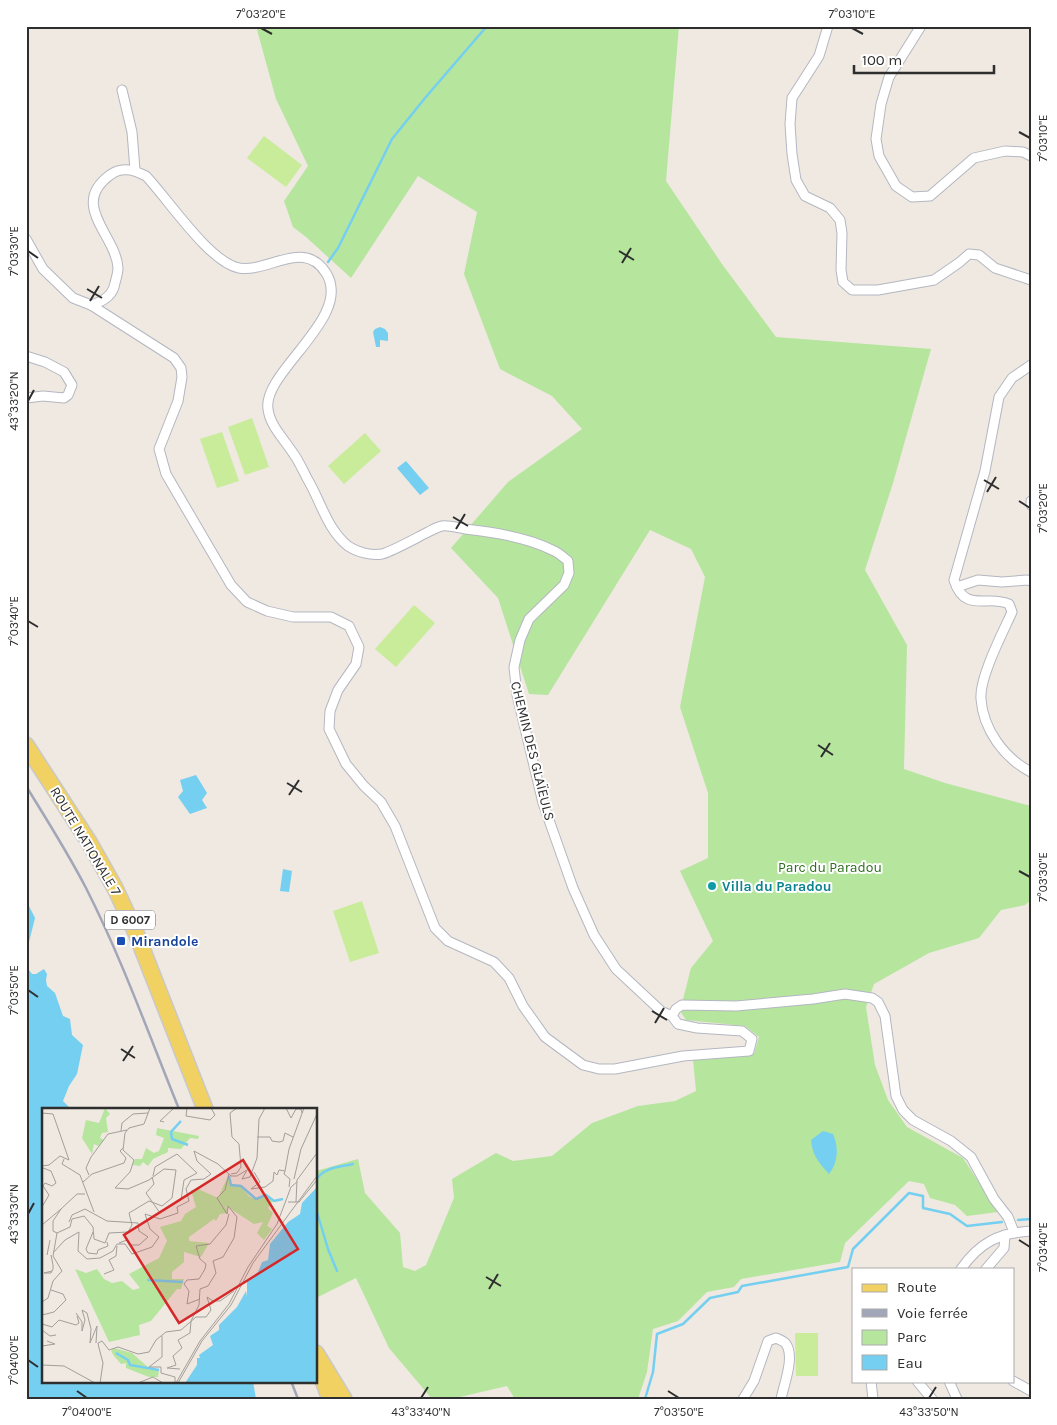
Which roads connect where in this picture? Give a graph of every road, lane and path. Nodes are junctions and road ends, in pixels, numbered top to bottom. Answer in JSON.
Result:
{"nodes":[{"id":1,"x":828,"y":26,"type":"edge"},
{"id":2,"x":921,"y":26,"type":"edge"},
{"id":3,"x":122,"y":90,"type":"dead end"},
{"id":4,"x":1031,"y":156,"type":"edge"},
{"id":5,"x":135,"y":170,"type":"junction"},
{"id":6,"x":26,"y":239,"type":"edge"},
{"id":7,"x":1031,"y":280,"type":"edge"},
{"id":8,"x":91,"y":305,"type":"junction"},
{"id":9,"x":26,"y":356,"type":"edge"},
{"id":10,"x":1031,"y":365,"type":"edge"},
{"id":11,"x":26,"y":398,"type":"edge"},
{"id":12,"x":1031,"y":501,"type":"edge"},
{"id":13,"x":1031,"y":505,"type":"edge"},
{"id":14,"x":1031,"y":581,"type":"edge"},
{"id":15,"x":957,"y":587,"type":"junction"},
{"id":16,"x":26,"y":745,"type":"edge"},
{"id":17,"x":26,"y":755,"type":"edge"},
{"id":18,"x":1031,"y":772,"type":"edge"},
{"id":19,"x":672,"y":1016,"type":"junction"},
{"id":20,"x":199,"y":1108,"type":"edge"},
{"id":21,"x":205,"y":1108,"type":"edge"},
{"id":22,"x":1031,"y":1231,"type":"edge"},
{"id":23,"x":1010,"y":1234,"type":"junction"},
{"id":24,"x":963,"y":1268,"type":"edge"},
{"id":25,"x":987,"y":1268,"type":"edge"},
{"id":26,"x":318,"y":1357,"type":"edge"},
{"id":27,"x":319,"y":1371,"type":"edge"},
{"id":28,"x":1014,"y":1381,"type":"edge"},
{"id":29,"x":871,"y":1382,"type":"edge"},
{"id":30,"x":917,"y":1382,"type":"edge"},
{"id":31,"x":949,"y":1382,"type":"edge"},
{"id":32,"x":1031,"y":1391,"type":"edge"},
{"id":33,"x":330,"y":1399,"type":"edge"},
{"id":34,"x":335,"y":1399,"type":"edge"},
{"id":35,"x":344,"y":1399,"type":"edge"},
{"id":36,"x":743,"y":1399,"type":"edge"},
{"id":37,"x":781,"y":1399,"type":"edge"},
{"id":38,"x":873,"y":1399,"type":"edge"},
{"id":39,"x":932,"y":1399,"type":"edge"},
{"id":40,"x":957,"y":1399,"type":"edge"}],
"edges":[{"from":1,"to":7,"type":"street"},
{"from":2,"to":4,"type":"street"},
{"from":3,"to":5,"type":"street"},
{"from":5,"to":8,"type":"street"},
{"from":5,"to":19,"type":"street","name":"CHEMIN DES GLAÏEULS"},
{"from":6,"to":8,"type":"street"},
{"from":8,"to":19,"type":"street"},
{"from":9,"to":11,"type":"street"},
{"from":10,"to":15,"type":"street"},
{"from":12,"to":13,"type":"street"},
{"from":14,"to":15,"type":"street"},
{"from":15,"to":18,"type":"street"},
{"from":16,"to":21,"type":"main road","name":"ROUTE NATIONALE 7","number":"D 6007"},
{"from":17,"to":20,"type":"main road","number":"D 6007"},
{"from":19,"to":23,"type":"street"},
{"from":22,"to":23,"type":"street"},
{"from":23,"to":24,"type":"street"},
{"from":23,"to":25,"type":"street"},
{"from":26,"to":35,"type":"main road"},
{"from":27,"to":33,"type":"main road"},
{"from":27,"to":34,"type":"main road"},
{"from":28,"to":32,"type":"street"},
{"from":29,"to":38,"type":"street"},
{"from":30,"to":39,"type":"street"},
{"from":31,"to":40,"type":"street"},
{"from":36,"to":37,"type":"street"}]}
